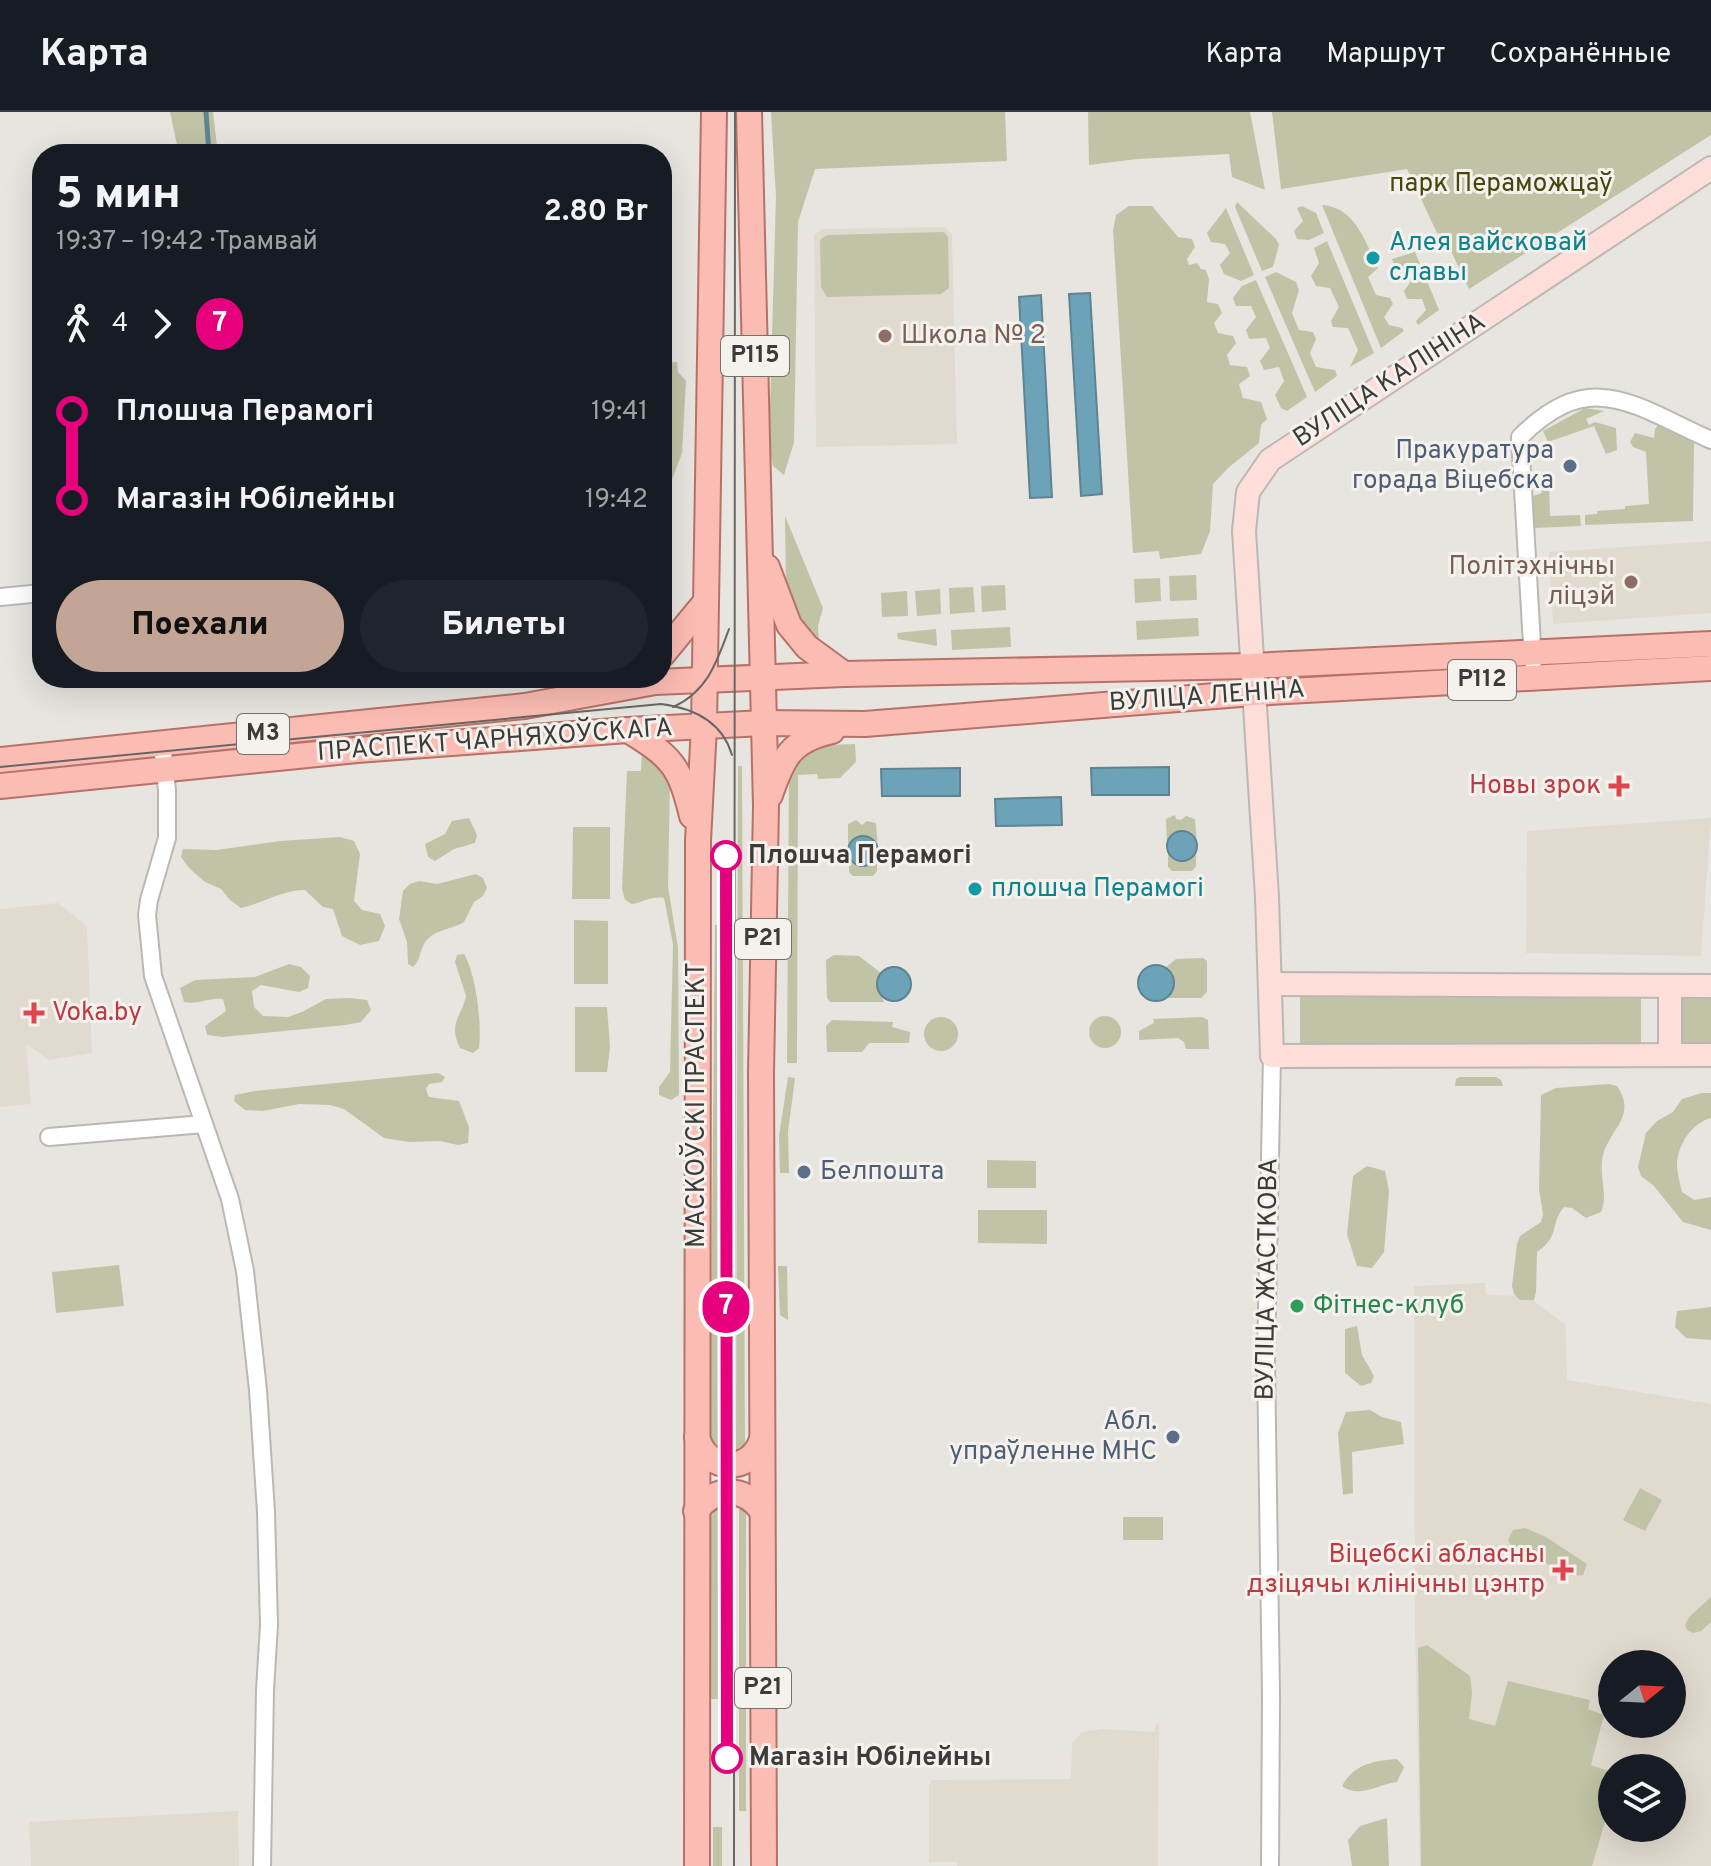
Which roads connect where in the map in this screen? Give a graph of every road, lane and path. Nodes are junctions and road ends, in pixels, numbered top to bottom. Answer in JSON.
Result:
{"nodes":[{"id":1,"x":714,"y":112,"type":"edge"},
{"id":2,"x":749,"y":112,"type":"edge"},
{"id":3,"x":1711,"y":168,"type":"edge"},
{"id":4,"x":1711,"y":440,"type":"edge"},
{"id":5,"x":759,"y":546,"type":"junction"},
{"id":6,"x":32,"y":594,"type":"edge"},
{"id":7,"x":0,"y":597,"type":"edge"},
{"id":8,"x":704,"y":604,"type":"junction"},
{"id":9,"x":672,"y":643,"type":"edge"},
{"id":10,"x":1711,"y":644,"type":"edge"},
{"id":11,"x":1533,"y":665,"type":"junction"},
{"id":12,"x":1252,"y":666,"type":"junction"},
{"id":13,"x":1711,"y":668,"type":"edge"},
{"id":14,"x":844,"y":674,"type":"junction"},
{"id":15,"x":763,"y":678,"type":"junction"},
{"id":16,"x":702,"y":680,"type":"junction"},
{"id":17,"x":672,"y":681,"type":"edge"},
{"id":18,"x":600,"y":688,"type":"edge"},
{"id":19,"x":1253,"y":693,"type":"junction"},
{"id":20,"x":765,"y":723,"type":"junction"},
{"id":21,"x":865,"y":724,"type":"junction"},
{"id":22,"x":704,"y":726,"type":"junction"},
{"id":23,"x":628,"y":730,"type":"junction"},
{"id":24,"x":163,"y":756,"type":"junction"},
{"id":25,"x":0,"y":760,"type":"edge"},
{"id":26,"x":0,"y":786,"type":"edge"},
{"id":27,"x":766,"y":806,"type":"junction"},
{"id":28,"x":698,"y":841,"type":"junction"},
{"id":29,"x":1270,"y":984,"type":"junction"},
{"id":30,"x":1670,"y":986,"type":"junction"},
{"id":31,"x":1711,"y":986,"type":"edge"},
{"id":32,"x":1670,"y":1055,"type":"junction"},
{"id":33,"x":1711,"y":1055,"type":"edge"},
{"id":34,"x":1272,"y":1056,"type":"junction"},
{"id":35,"x":204,"y":1124,"type":"junction"},
{"id":36,"x":49,"y":1137,"type":"dead end"},
{"id":37,"x":697,"y":1437,"type":"junction"},
{"id":38,"x":762,"y":1439,"type":"junction"},
{"id":39,"x":696,"y":1511,"type":"junction"},
{"id":40,"x":762,"y":1511,"type":"junction"},
{"id":41,"x":262,"y":1866,"type":"edge"},
{"id":42,"x":697,"y":1866,"type":"edge"},
{"id":43,"x":764,"y":1866,"type":"edge"},
{"id":44,"x":1270,"y":1866,"type":"edge"}],
"edges":[{"from":1,"to":8,"type":"main road","number":"Р115"},
{"from":2,"to":5,"type":"main road","number":"Р115"},
{"from":3,"to":12,"type":"street","name":"ВУЛІЦА КАЛІНІНА"},
{"from":4,"to":11,"type":"street"},
{"from":5,"to":14,"type":"main road"},
{"from":5,"to":15,"type":"main road","number":"Р115"},
{"from":6,"to":7,"type":"street"},
{"from":8,"to":9,"type":"main road"},
{"from":8,"to":16,"type":"main road","number":"Р115"},
{"from":10,"to":11,"type":"main road","name":"ВУЛІЦА ЛЕНІНА","number":"Р112"},
{"from":11,"to":12,"type":"main road","name":"ВУЛІЦА ЛЕНІНА","number":"Р112"},
{"from":11,"to":13,"type":"main road","name":"ВУЛІЦА ЛЕНІНА","number":"Р112"},
{"from":11,"to":19,"type":"main road","name":"ВУЛІЦА ЛЕНІНА","number":"Р112"},
{"from":12,"to":14,"type":"main road","name":"ВУЛІЦА ЛЕНІНА","number":"Р112"},
{"from":12,"to":19,"type":"street","name":"ВУЛІЦА КАЛІНІНА"},
{"from":14,"to":15,"type":"main road","name":"ВУЛІЦА ЛЕНІНА","number":"Р112"},
{"from":15,"to":16,"type":"main road","name":"ПРАСПЕКТ ЧАРНЯХОЎСКАГА","number":"Р112"},
{"from":15,"to":20,"type":"main road","number":"Р21"},
{"from":16,"to":17,"type":"main road","name":"ПРАСПЕКТ ЧАРНЯХОЎСКАГА","number":"М3"},
{"from":16,"to":22,"type":"main road","name":"МАСКОЎСКІ ПРАСПЕКТ","number":"Р21"},
{"from":18,"to":24,"type":"main road","name":"ПРАСПЕКТ ЧАРНЯХОЎСКАГА","number":"М3"},
{"from":19,"to":21,"type":"main road","name":"ВУЛІЦА ЛЕНІНА","number":"Р112"},
{"from":19,"to":29,"type":"street","name":"ВУЛІЦА ЖАСТКОВА"},
{"from":20,"to":21,"type":"main road","name":"ВУЛІЦА ЛЕНІНА","number":"Р112"},
{"from":20,"to":22,"type":"main road","name":"ВУЛІЦА ЛЕНІНА","number":"Р112"},
{"from":20,"to":27,"type":"main road","number":"Р21"},
{"from":21,"to":27,"type":"main road"},
{"from":22,"to":23,"type":"main road","name":"ПРАСПЕКТ ЧАРНЯХОЎСКАГА","number":"М3"},
{"from":22,"to":28,"type":"main road","name":"МАСКОЎСКІ ПРАСПЕКТ","number":"Р21"},
{"from":23,"to":24,"type":"main road","name":"ПРАСПЕКТ ЧАРНЯХОЎСКАГА","number":"М3"},
{"from":23,"to":28,"type":"main road"},
{"from":24,"to":25,"type":"main road","name":"ПРАСПЕКТ ЧАРНЯХОЎСКАГА","number":"М3"},
{"from":24,"to":26,"type":"main road","name":"ПРАСПЕКТ ЧАРНЯХОЎСКАГА","number":"М3"},
{"from":24,"to":35,"type":"street"},
{"from":27,"to":38,"type":"main road","number":"Р21"},
{"from":28,"to":37,"type":"main road","name":"МАСКОЎСКІ ПРАСПЕКТ","number":"Р21"},
{"from":29,"to":30,"type":"street"},
{"from":29,"to":34,"type":"street","name":"ВУЛІЦА ЖАСТКОВА"},
{"from":30,"to":31,"type":"street"},
{"from":30,"to":32,"type":"street"},
{"from":32,"to":33,"type":"street"},
{"from":32,"to":34,"type":"street"},
{"from":34,"to":44,"type":"street","name":"ВУЛІЦА ЖАСТКОВА"},
{"from":35,"to":36,"type":"street"},
{"from":35,"to":41,"type":"street"},
{"from":37,"to":38,"type":"main road"},
{"from":37,"to":39,"type":"main road","name":"МАСКОЎСКІ ПРАСПЕКТ","number":"Р21"},
{"from":38,"to":40,"type":"main road","number":"Р21"},
{"from":39,"to":40,"type":"main road"},
{"from":39,"to":42,"type":"main road","name":"МАСКОЎСКІ ПРАСПЕКТ","number":"Р21"},
{"from":40,"to":43,"type":"main road","number":"Р21"}]}
